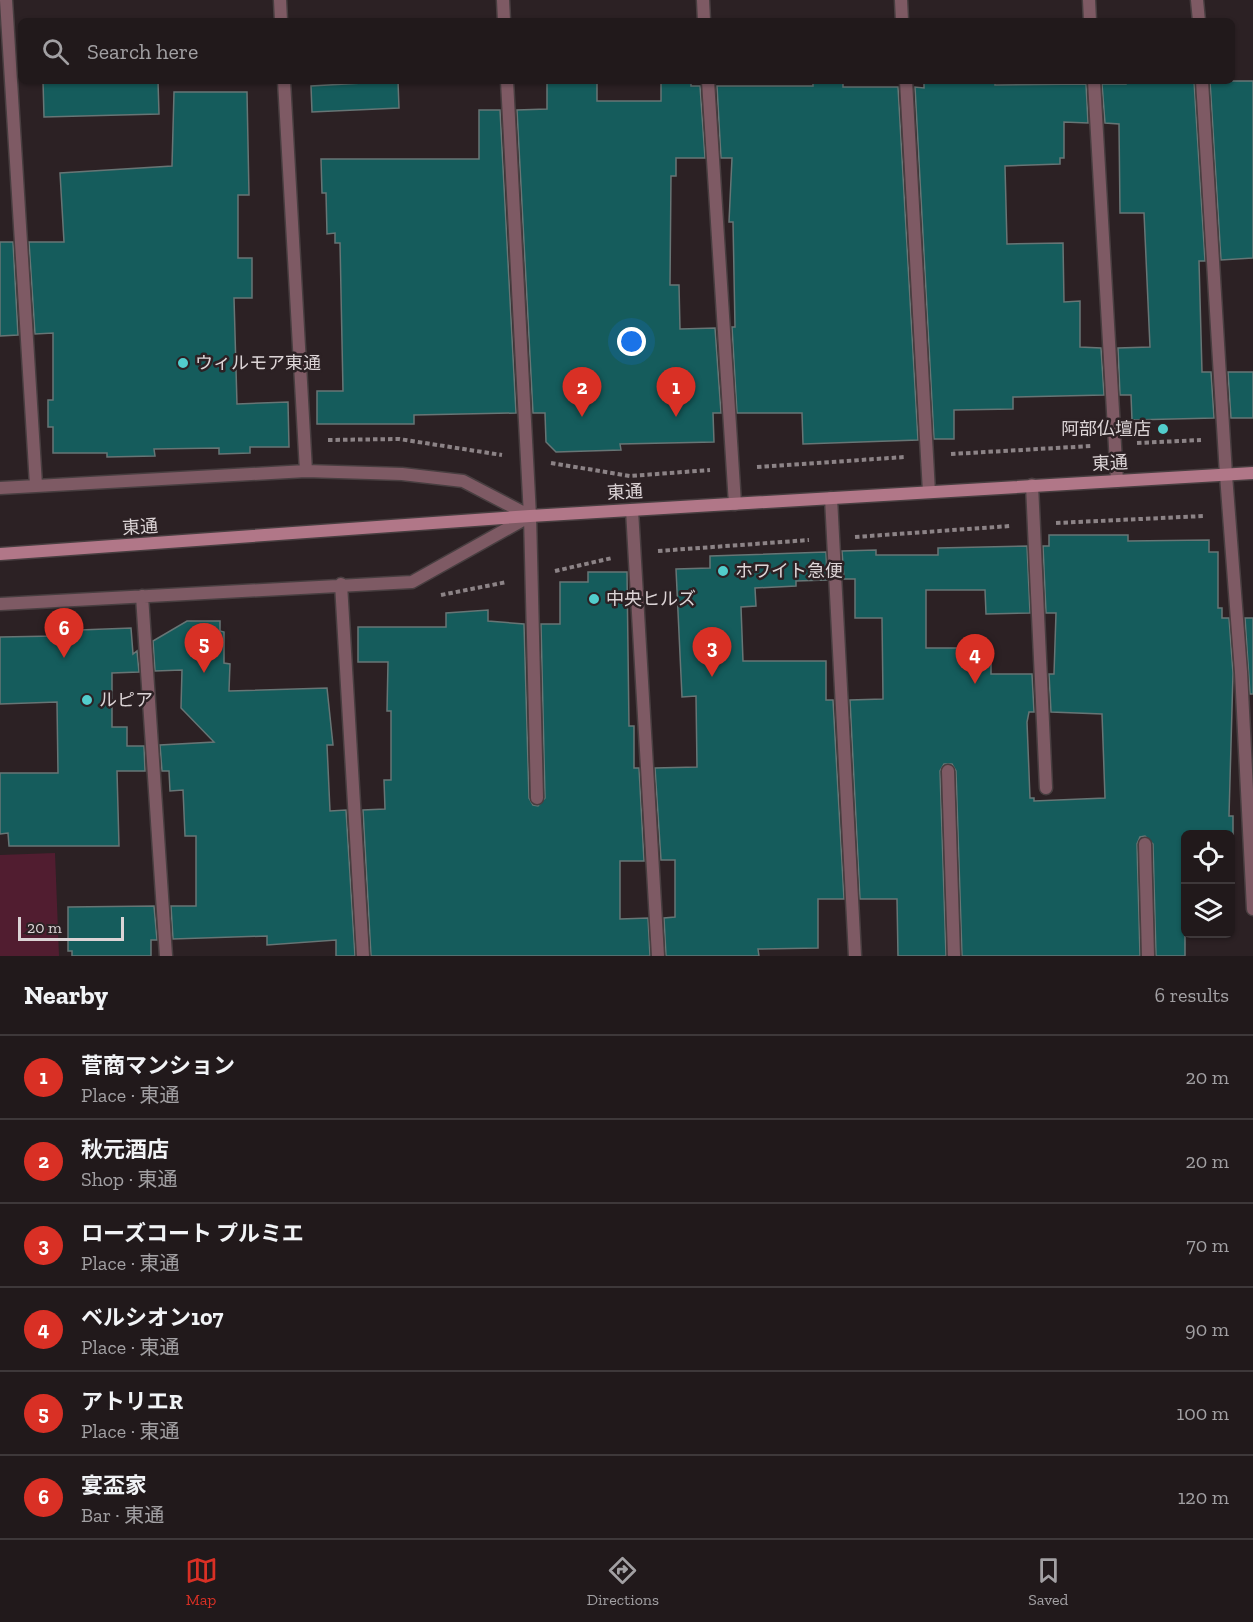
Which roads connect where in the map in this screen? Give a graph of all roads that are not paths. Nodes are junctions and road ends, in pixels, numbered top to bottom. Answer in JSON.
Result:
{"nodes":[{"id":1,"x":6,"y":0,"type":"edge"},
{"id":2,"x":280,"y":0,"type":"edge"},
{"id":3,"x":503,"y":0,"type":"edge"},
{"id":4,"x":703,"y":0,"type":"edge"},
{"id":5,"x":901,"y":0,"type":"edge"},
{"id":6,"x":1089,"y":0,"type":"edge"},
{"id":7,"x":1197,"y":0,"type":"edge"},
{"id":8,"x":281,"y":18,"type":"edge"},
{"id":9,"x":504,"y":18,"type":"edge"},
{"id":10,"x":704,"y":18,"type":"edge"},
{"id":11,"x":902,"y":18,"type":"edge"},
{"id":12,"x":1090,"y":18,"type":"edge"},
{"id":13,"x":1199,"y":18,"type":"edge"},
{"id":14,"x":284,"y":84,"type":"edge"},
{"id":15,"x":507,"y":84,"type":"edge"},
{"id":16,"x":708,"y":84,"type":"edge"},
{"id":17,"x":906,"y":84,"type":"edge"},
{"id":18,"x":1094,"y":84,"type":"edge"},
{"id":19,"x":1202,"y":84,"type":"edge"},
{"id":20,"x":306,"y":471,"type":"junction"},
{"id":21,"x":1253,"y":472,"type":"edge"},
{"id":22,"x":1226,"y":475,"type":"junction"},
{"id":23,"x":1117,"y":480,"type":"junction"},
{"id":24,"x":36,"y":485,"type":"junction"},
{"id":25,"x":1032,"y":485,"type":"junction"},
{"id":26,"x":0,"y":488,"type":"edge"},
{"id":27,"x":929,"y":492,"type":"junction"},
{"id":28,"x":831,"y":498,"type":"junction"},
{"id":29,"x":735,"y":504,"type":"junction"},
{"id":30,"x":632,"y":510,"type":"junction"},
{"id":31,"x":530,"y":516,"type":"junction"},
{"id":32,"x":0,"y":554,"type":"edge"},
{"id":33,"x":341,"y":584,"type":"junction"},
{"id":34,"x":142,"y":596,"type":"junction"},
{"id":35,"x":0,"y":604,"type":"edge"},
{"id":36,"x":948,"y":771,"type":"dead end"},
{"id":37,"x":1046,"y":788,"type":"dead end"},
{"id":38,"x":537,"y":798,"type":"dead end"},
{"id":39,"x":1145,"y":844,"type":"dead end"},
{"id":40,"x":1253,"y":909,"type":"edge"},
{"id":41,"x":166,"y":956,"type":"edge"},
{"id":42,"x":363,"y":956,"type":"edge"},
{"id":43,"x":657,"y":956,"type":"edge"},
{"id":44,"x":855,"y":956,"type":"edge"},
{"id":45,"x":954,"y":956,"type":"edge"},
{"id":46,"x":1148,"y":956,"type":"edge"}],
"edges":[{"from":1,"to":24,"type":"street"},
{"from":2,"to":8,"type":"street"},
{"from":3,"to":9,"type":"street"},
{"from":4,"to":10,"type":"street"},
{"from":5,"to":11,"type":"street"},
{"from":6,"to":12,"type":"street"},
{"from":7,"to":13,"type":"street"},
{"from":14,"to":20,"type":"street"},
{"from":15,"to":31,"type":"street"},
{"from":16,"to":29,"type":"street"},
{"from":17,"to":27,"type":"street"},
{"from":18,"to":23,"type":"street"},
{"from":19,"to":22,"type":"street"},
{"from":20,"to":24,"type":"street"},
{"from":20,"to":31,"type":"street"},
{"from":21,"to":22,"type":"street","name":"東通"},
{"from":22,"to":23,"type":"street","name":"東通"},
{"from":22,"to":40,"type":"street"},
{"from":23,"to":25,"type":"street","name":"東通"},
{"from":24,"to":26,"type":"street"},
{"from":25,"to":27,"type":"street","name":"東通"},
{"from":25,"to":37,"type":"street"},
{"from":27,"to":28,"type":"street","name":"東通"},
{"from":28,"to":29,"type":"street","name":"東通"},
{"from":28,"to":44,"type":"street"},
{"from":29,"to":30,"type":"street","name":"東通"},
{"from":30,"to":31,"type":"street","name":"東通"},
{"from":30,"to":43,"type":"street"},
{"from":31,"to":32,"type":"street","name":"東通"},
{"from":31,"to":33,"type":"street"},
{"from":31,"to":38,"type":"street"},
{"from":33,"to":34,"type":"street"},
{"from":33,"to":42,"type":"street"},
{"from":34,"to":35,"type":"street"},
{"from":34,"to":41,"type":"street"},
{"from":36,"to":45,"type":"street"},
{"from":39,"to":46,"type":"street"}]}
